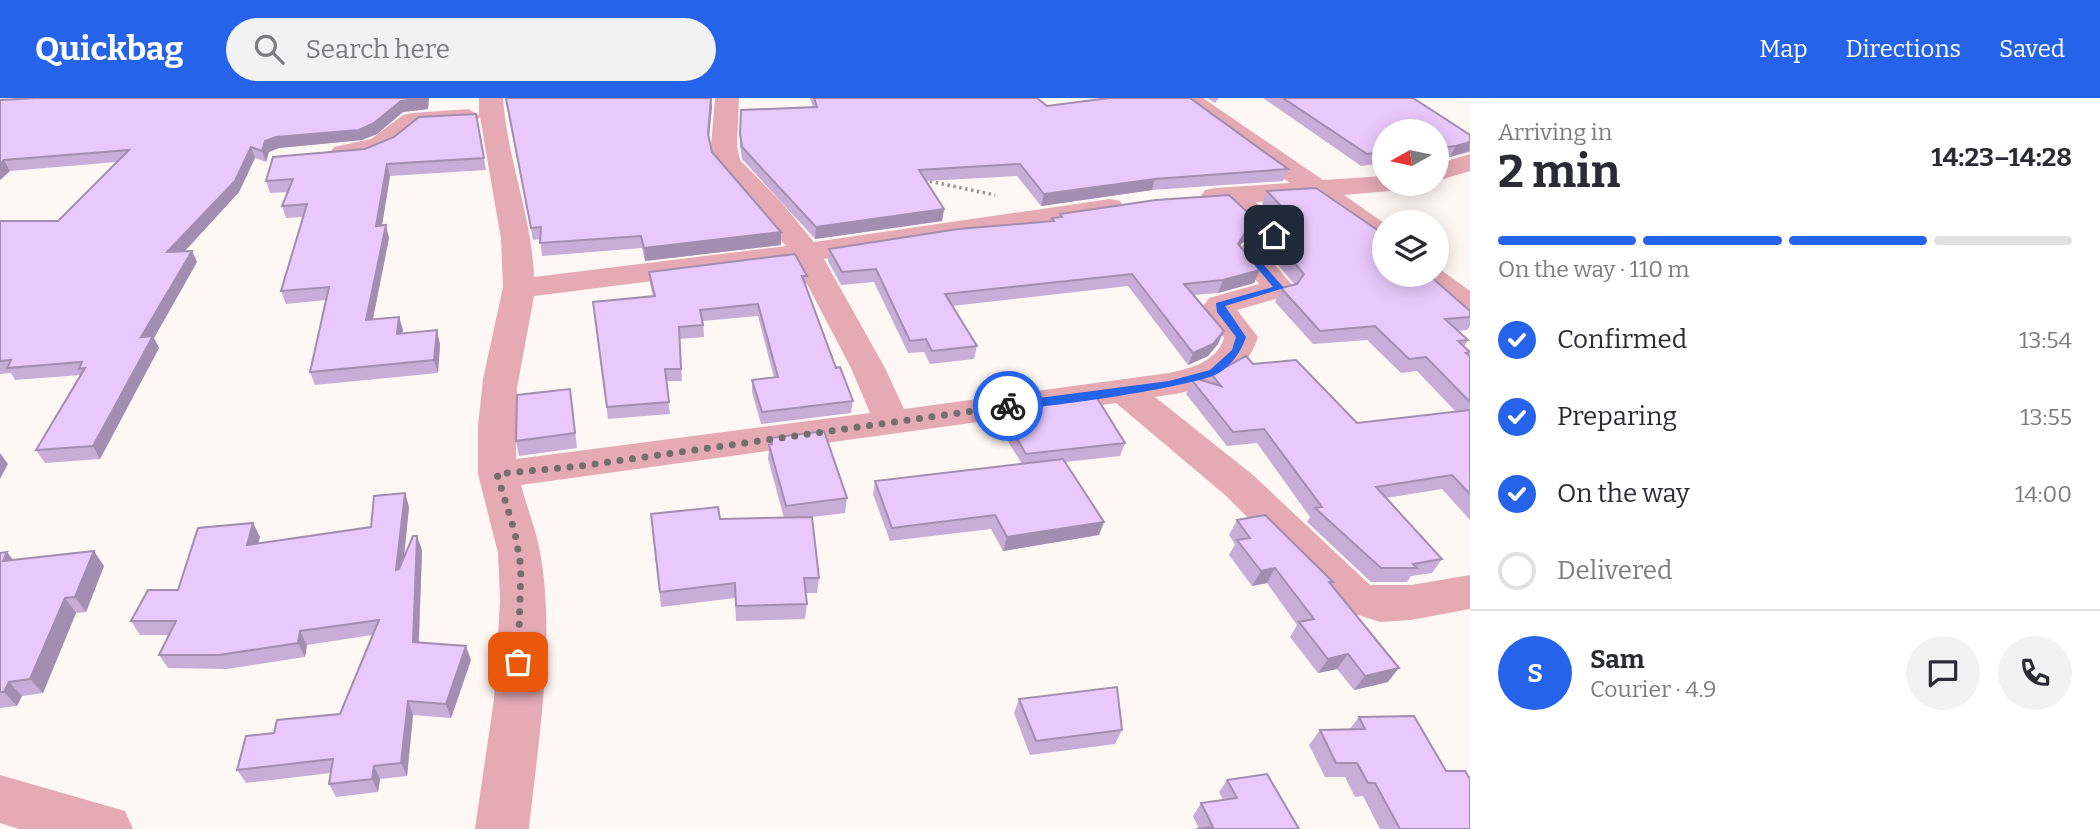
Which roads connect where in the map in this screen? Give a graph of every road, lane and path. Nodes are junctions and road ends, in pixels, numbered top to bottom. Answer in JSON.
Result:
{"nodes":[{"id":1,"x":727,"y":98,"type":"edge"},
{"id":2,"x":1187,"y":98,"type":"edge"},
{"id":3,"x":491,"y":106,"type":"edge"},
{"id":4,"x":321,"y":155,"type":"edge"},
{"id":5,"x":1470,"y":162,"type":"edge"},
{"id":6,"x":1449,"y":169,"type":"edge"},
{"id":7,"x":914,"y":179,"type":"edge"},
{"id":8,"x":1372,"y":185,"type":"edge"},
{"id":9,"x":1315,"y":187,"type":"junction"},
{"id":10,"x":1232,"y":194,"type":"junction"},
{"id":11,"x":1193,"y":198,"type":"edge"},
{"id":12,"x":1140,"y":203,"type":"edge"},
{"id":13,"x":1059,"y":215,"type":"junction"},
{"id":14,"x":1372,"y":227,"type":"edge"},
{"id":15,"x":805,"y":251,"type":"junction"},
{"id":16,"x":1447,"y":287,"type":"edge"},
{"id":17,"x":519,"y":288,"type":"junction"},
{"id":18,"x":1470,"y":307,"type":"edge"},
{"id":19,"x":1123,"y":390,"type":"junction"},
{"id":20,"x":892,"y":423,"type":"junction"},
{"id":21,"x":497,"y":474,"type":"junction"},
{"id":22,"x":1470,"y":592,"type":"edge"},
{"id":23,"x":0,"y":799,"type":"edge"},
{"id":24,"x":106,"y":829,"type":"edge"},
{"id":25,"x":502,"y":829,"type":"edge"}],
"edges":[{"from":1,"to":15,"type":"street"},
{"from":2,"to":9,"type":"street"},
{"from":3,"to":4,"type":"street"},
{"from":3,"to":17,"type":"street"},
{"from":5,"to":6,"type":"street"},
{"from":7,"to":13,"type":"path"},
{"from":8,"to":9,"type":"street"},
{"from":9,"to":10,"type":"street"},
{"from":9,"to":14,"type":"street"},
{"from":10,"to":11,"type":"street"},
{"from":10,"to":19,"type":"street"},
{"from":12,"to":13,"type":"street"},
{"from":13,"to":15,"type":"street"},
{"from":15,"to":17,"type":"street"},
{"from":15,"to":20,"type":"street"},
{"from":16,"to":18,"type":"street"},
{"from":17,"to":21,"type":"street"},
{"from":19,"to":20,"type":"street"},
{"from":19,"to":22,"type":"street"},
{"from":20,"to":21,"type":"street"},
{"from":21,"to":25,"type":"street"},
{"from":23,"to":24,"type":"street"}]}
